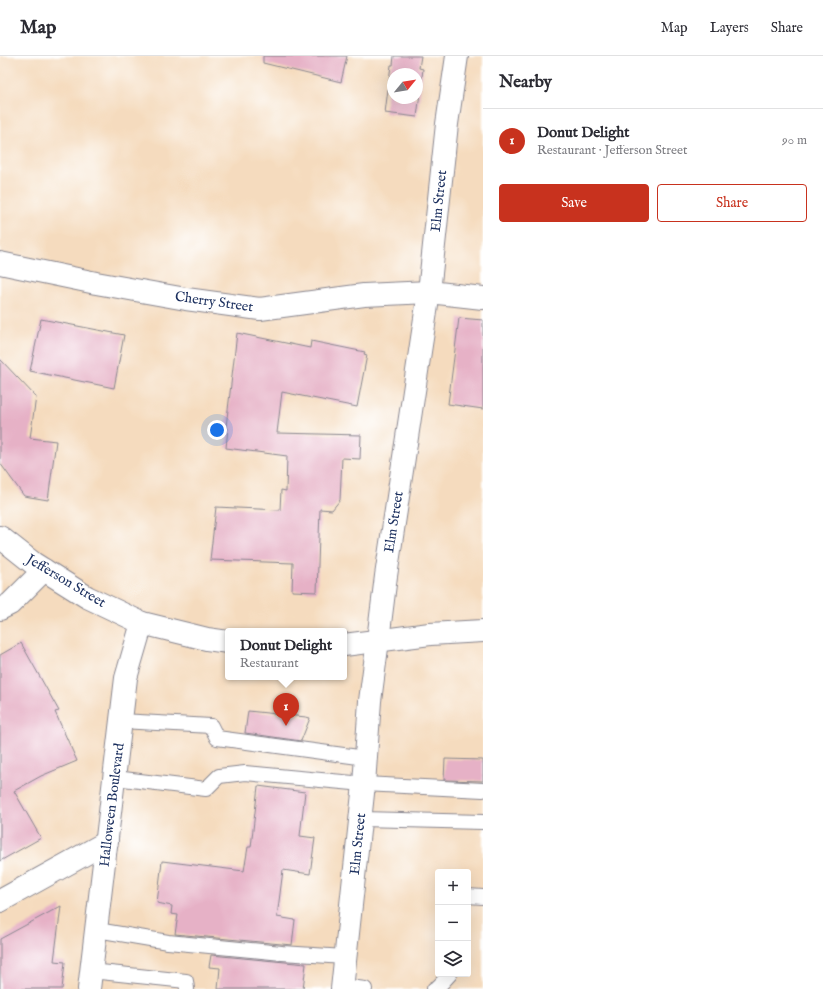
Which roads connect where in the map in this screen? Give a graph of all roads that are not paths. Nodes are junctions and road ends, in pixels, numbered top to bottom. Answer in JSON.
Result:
{"nodes":[{"id":1,"x":457,"y":56,"type":"edge"},
{"id":2,"x":0,"y":263,"type":"edge"},
{"id":3,"x":429,"y":292,"type":"junction"},
{"id":4,"x":483,"y":298,"type":"edge"},
{"id":5,"x":0,"y":539,"type":"edge"},
{"id":6,"x":44,"y":570,"type":"junction"},
{"id":7,"x":0,"y":609,"type":"edge"},
{"id":8,"x":142,"y":623,"type":"junction"},
{"id":9,"x":483,"y":631,"type":"edge"},
{"id":10,"x":378,"y":640,"type":"junction"},
{"id":11,"x":225,"y":642,"type":"edge"},
{"id":12,"x":347,"y":645,"type":"edge"},
{"id":13,"x":121,"y":721,"type":"junction"},
{"id":14,"x":366,"y":758,"type":"junction"},
{"id":15,"x":115,"y":778,"type":"junction"},
{"id":16,"x":364,"y":784,"type":"junction"},
{"id":17,"x":483,"y":790,"type":"edge"},
{"id":18,"x":361,"y":819,"type":"junction"},
{"id":19,"x":483,"y":822,"type":"edge"},
{"id":20,"x":108,"y":842,"type":"junction"},
{"id":21,"x":471,"y":896,"type":"edge"},
{"id":22,"x":483,"y":897,"type":"edge"},
{"id":23,"x":0,"y":901,"type":"edge"},
{"id":24,"x":97,"y":930,"type":"junction"},
{"id":25,"x":345,"y":957,"type":"junction"},
{"id":26,"x":447,"y":977,"type":"edge"},
{"id":27,"x":90,"y":980,"type":"edge"},
{"id":28,"x":342,"y":988,"type":"edge"},
{"id":29,"x":187,"y":989,"type":"edge"},
{"id":30,"x":365,"y":989,"type":"edge"},
{"id":31,"x":434,"y":989,"type":"edge"}],
"edges":[{"from":1,"to":3,"type":"street","name":"Elm Street"},
{"from":2,"to":3,"type":"street","name":"Cherry Street"},
{"from":3,"to":4,"type":"street","name":"Cherry Street"},
{"from":3,"to":10,"type":"street","name":"Elm Street"},
{"from":5,"to":6,"type":"street","name":"Jefferson Street"},
{"from":6,"to":7,"type":"street"},
{"from":6,"to":8,"type":"street","name":"Jefferson Street"},
{"from":8,"to":11,"type":"street","name":"Jefferson Street"},
{"from":8,"to":13,"type":"street","name":"Halloween Boulevard"},
{"from":9,"to":10,"type":"street"},
{"from":10,"to":12,"type":"street"},
{"from":10,"to":14,"type":"street","name":"Elm Street"},
{"from":13,"to":14,"type":"lane"},
{"from":13,"to":15,"type":"street","name":"Halloween Boulevard"},
{"from":14,"to":16,"type":"street","name":"Elm Street"},
{"from":15,"to":16,"type":"lane"},
{"from":15,"to":20,"type":"street","name":"Halloween Boulevard"},
{"from":16,"to":17,"type":"lane"},
{"from":16,"to":18,"type":"street","name":"Elm Street"},
{"from":18,"to":19,"type":"lane"},
{"from":18,"to":25,"type":"street","name":"Elm Street"},
{"from":20,"to":23,"type":"street"},
{"from":20,"to":24,"type":"street","name":"Halloween Boulevard"},
{"from":21,"to":22,"type":"lane"},
{"from":24,"to":25,"type":"lane"},
{"from":24,"to":27,"type":"street","name":"Halloween Boulevard"},
{"from":25,"to":28,"type":"street","name":"Elm Street"},
{"from":26,"to":31,"type":"lane"},
{"from":27,"to":29,"type":"lane"},
{"from":28,"to":30,"type":"lane"}]}
